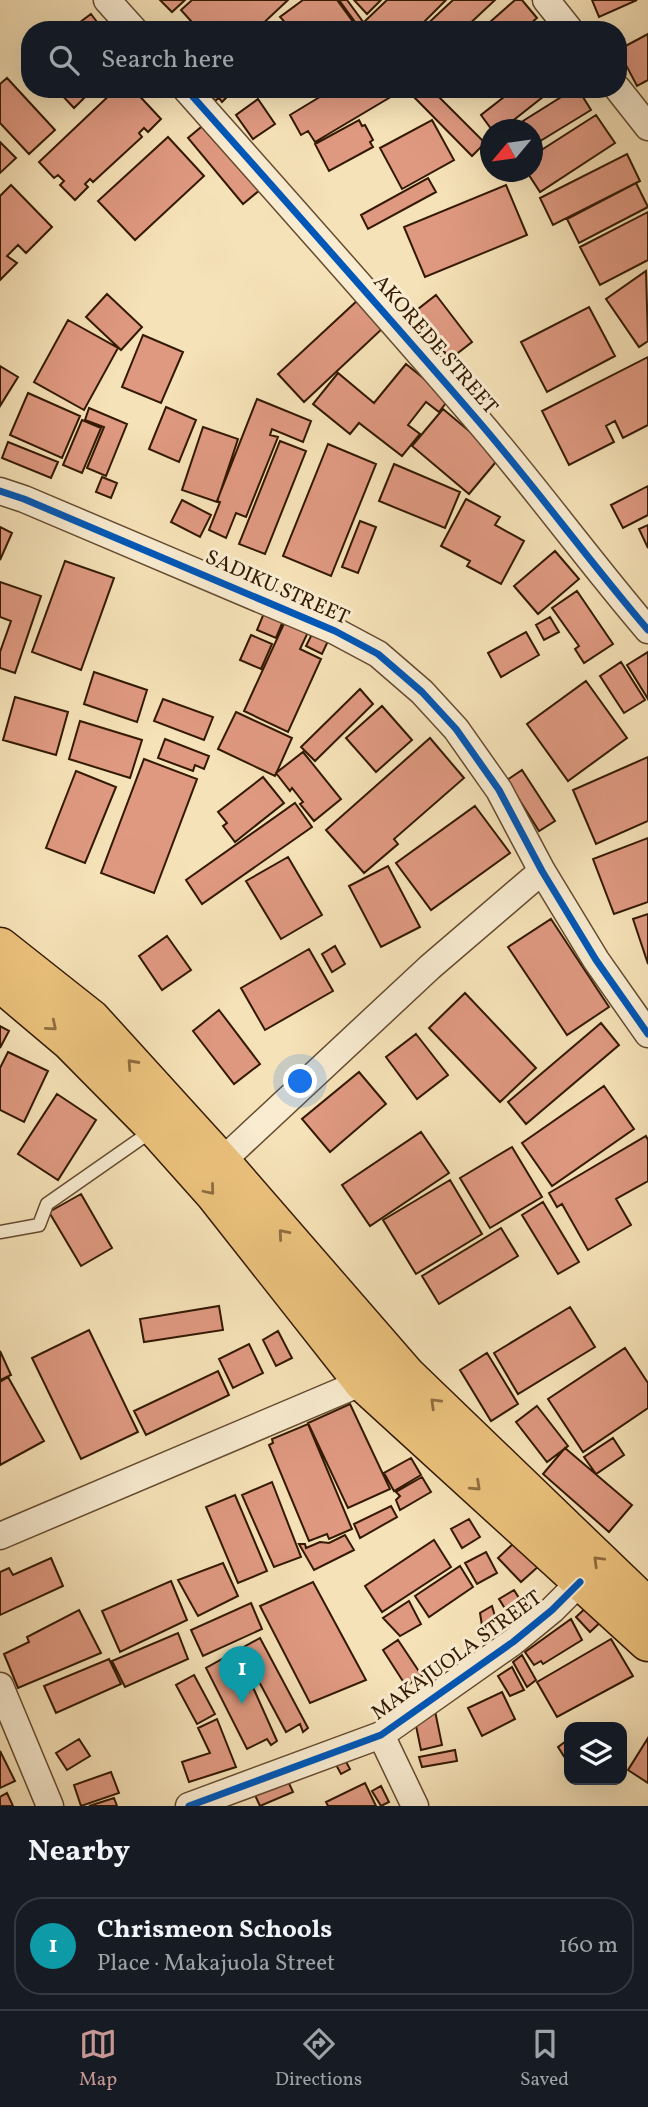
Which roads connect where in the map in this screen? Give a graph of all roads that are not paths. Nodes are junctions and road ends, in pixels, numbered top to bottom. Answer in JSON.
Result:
{"nodes":[{"id":1,"x":107,"y":0,"type":"edge"},
{"id":2,"x":546,"y":0,"type":"edge"},
{"id":3,"x":126,"y":21,"type":"edge"},
{"id":4,"x":563,"y":21,"type":"edge"},
{"id":5,"x":195,"y":98,"type":"edge"},
{"id":6,"x":625,"y":98,"type":"edge"},
{"id":7,"x":648,"y":127,"type":"edge"},
{"id":8,"x":0,"y":491,"type":"edge"},
{"id":9,"x":648,"y":630,"type":"edge"},
{"id":10,"x":542,"y":871,"type":"junction"},
{"id":11,"x":0,"y":947,"type":"edge"},
{"id":12,"x":0,"y":982,"type":"edge"},
{"id":13,"x":648,"y":1034,"type":"edge"},
{"id":14,"x":156,"y":1128,"type":"junction"},
{"id":15,"x":220,"y":1162,"type":"junction"},
{"id":16,"x":0,"y":1232,"type":"edge"},
{"id":17,"x":363,"y":1382,"type":"junction"},
{"id":18,"x":0,"y":1536,"type":"edge"},
{"id":19,"x":580,"y":1582,"type":"junction"},
{"id":20,"x":648,"y":1608,"type":"edge"},
{"id":21,"x":648,"y":1642,"type":"edge"},
{"id":22,"x":0,"y":1686,"type":"edge"},
{"id":23,"x":381,"y":1735,"type":"junction"},
{"id":24,"x":50,"y":1806,"type":"edge"},
{"id":25,"x":189,"y":1806,"type":"edge"},
{"id":26,"x":415,"y":1806,"type":"edge"}],
"edges":[{"from":1,"to":3,"type":"street"},
{"from":2,"to":4,"type":"street"},
{"from":5,"to":9,"type":"street","name":"AKOREDE STREET"},
{"from":6,"to":7,"type":"street"},
{"from":8,"to":10,"type":"street","name":"SADIKU STREET"},
{"from":10,"to":13,"type":"street","name":"SADIKU STREET"},
{"from":10,"to":15,"type":"street"},
{"from":15,"to":11,"type":"main road","one_way":true},
{"from":12,"to":14,"type":"main road","one_way":true},
{"from":14,"to":16,"type":"lane"},
{"from":14,"to":17,"type":"main road","one_way":true},
{"from":20,"to":15,"type":"main road","one_way":true},
{"from":17,"to":18,"type":"street"},
{"from":17,"to":19,"type":"main road","one_way":true},
{"from":19,"to":21,"type":"main road"},
{"from":19,"to":23,"type":"street","name":"MAKAJUOLA STREET"},
{"from":22,"to":24,"type":"street"},
{"from":23,"to":25,"type":"street","name":"MAKAJUOLA STREET"},
{"from":23,"to":26,"type":"street"}]}
